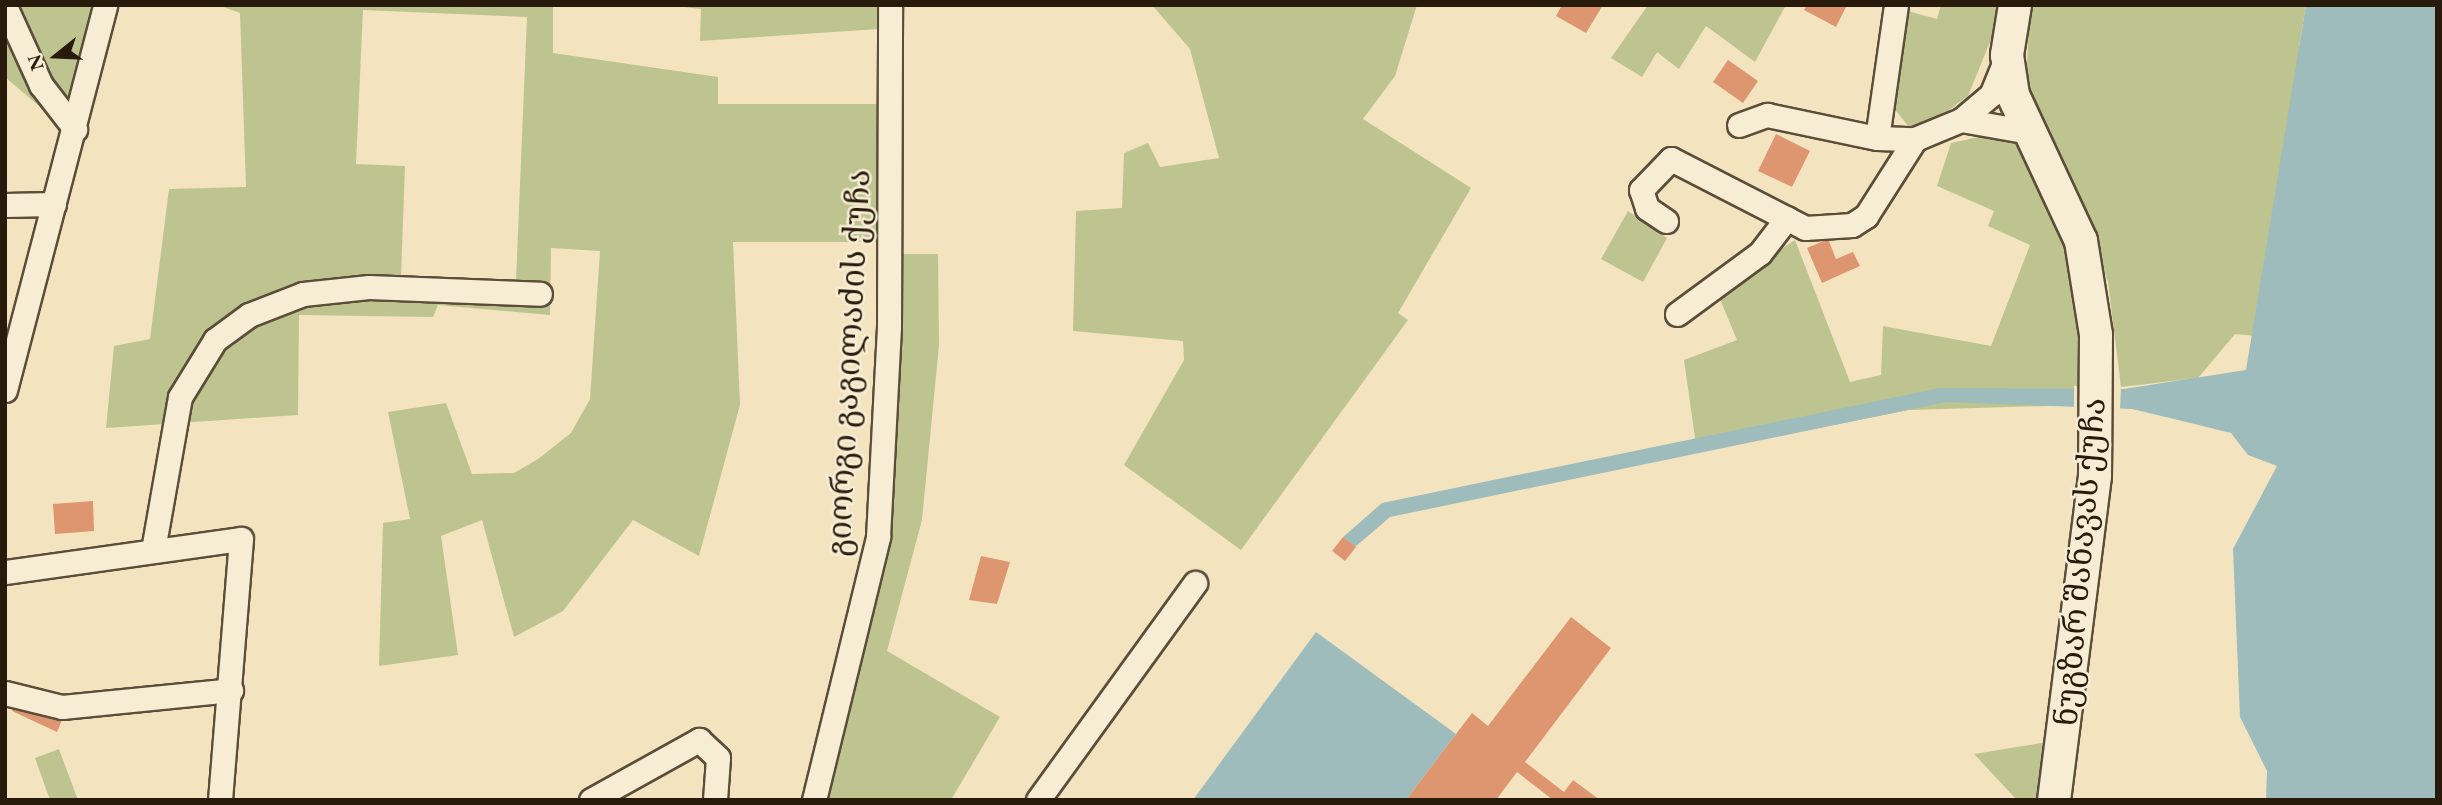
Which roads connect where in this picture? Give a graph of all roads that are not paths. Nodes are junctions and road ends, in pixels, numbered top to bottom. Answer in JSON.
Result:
{"nodes":[{"id":1,"x":105,"y":5,"type":"edge"},
{"id":2,"x":890,"y":5,"type":"edge"},
{"id":3,"x":1896,"y":5,"type":"edge"},
{"id":4,"x":2015,"y":5,"type":"edge"},
{"id":5,"x":5,"y":6,"type":"edge"},
{"id":6,"x":2007,"y":55,"type":"junction"},
{"id":7,"x":1961,"y":120,"type":"junction"},
{"id":8,"x":1739,"y":125,"type":"dead end"},
{"id":9,"x":75,"y":129,"type":"junction"},
{"id":10,"x":2025,"y":131,"type":"junction"},
{"id":11,"x":1877,"y":138,"type":"junction"},
{"id":12,"x":1915,"y":139,"type":"junction"},
{"id":13,"x":54,"y":204,"type":"junction"},
{"id":14,"x":5,"y":205,"type":"edge"},
{"id":15,"x":1787,"y":218,"type":"junction"},
{"id":16,"x":1666,"y":221,"type":"dead end"},
{"id":17,"x":540,"y":294,"type":"dead end"},
{"id":18,"x":1677,"y":314,"type":"dead end"},
{"id":19,"x":14,"y":319,"type":"edge"},
{"id":20,"x":5,"y":390,"type":"edge"},
{"id":21,"x":153,"y":550,"type":"junction"},
{"id":22,"x":5,"y":572,"type":"edge"},
{"id":23,"x":1195,"y":583,"type":"dead end"},
{"id":24,"x":232,"y":690,"type":"junction"},
{"id":25,"x":5,"y":693,"type":"edge"},
{"id":26,"x":220,"y":800,"type":"edge"},
{"id":27,"x":591,"y":800,"type":"edge"},
{"id":28,"x":715,"y":800,"type":"edge"},
{"id":29,"x":814,"y":800,"type":"edge"},
{"id":30,"x":1038,"y":800,"type":"edge"},
{"id":31,"x":2054,"y":800,"type":"edge"}],
"edges":[{"from":1,"to":9,"type":"street"},
{"from":2,"to":29,"type":"street","name":"გიორგი გაგილაძის ქუჩა"},
{"from":3,"to":11,"type":"street"},
{"from":4,"to":6,"type":"main road","name":"ნუგზარ შანავას ქუჩა"},
{"from":5,"to":9,"type":"street"},
{"from":6,"to":7,"type":"street"},
{"from":6,"to":10,"type":"main road","name":"ნუგზარ შანავას ქუჩა"},
{"from":7,"to":10,"type":"street"},
{"from":7,"to":12,"type":"street"},
{"from":8,"to":11,"type":"street"},
{"from":9,"to":13,"type":"street"},
{"from":10,"to":31,"type":"main road","name":"ნუგზარ შანავას ქუჩა"},
{"from":11,"to":12,"type":"street"},
{"from":12,"to":15,"type":"street"},
{"from":13,"to":14,"type":"street"},
{"from":13,"to":19,"type":"street"},
{"from":15,"to":16,"type":"street"},
{"from":15,"to":18,"type":"street"},
{"from":17,"to":21,"type":"street"},
{"from":19,"to":20,"type":"street"},
{"from":21,"to":22,"type":"street"},
{"from":21,"to":24,"type":"street"},
{"from":23,"to":30,"type":"street"},
{"from":24,"to":25,"type":"street"},
{"from":24,"to":26,"type":"street"},
{"from":27,"to":28,"type":"street"}]}
